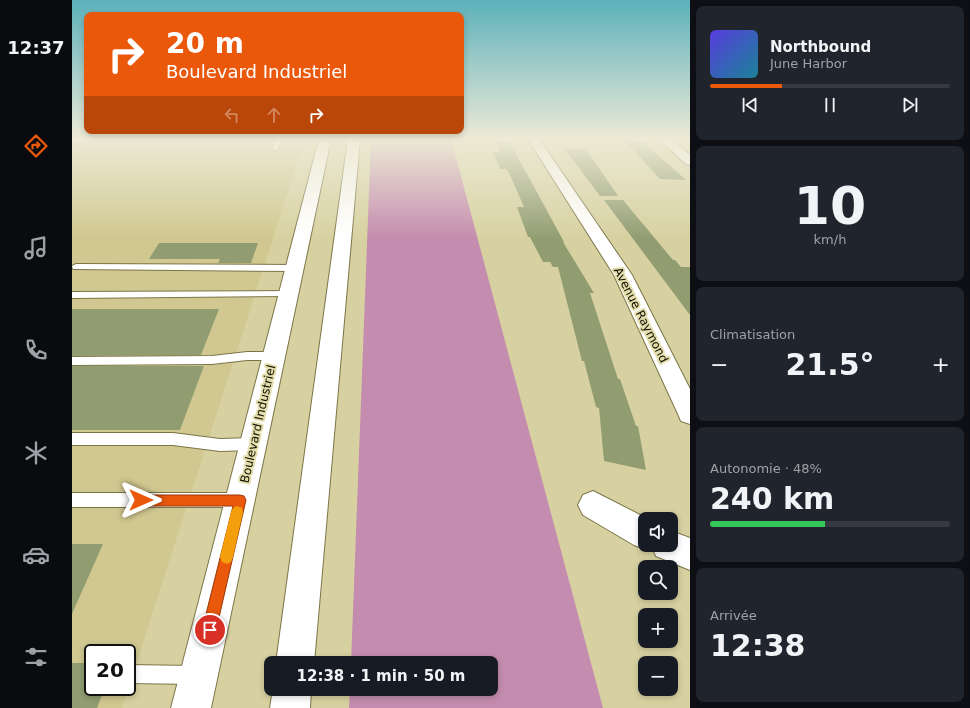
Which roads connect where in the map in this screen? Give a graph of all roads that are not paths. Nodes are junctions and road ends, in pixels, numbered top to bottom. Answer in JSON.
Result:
{"nodes":[{"id":1,"x":317,"y":172,"type":"edge"},
{"id":2,"x":350,"y":172,"type":"edge"},
{"id":3,"x":554,"y":172,"type":"edge"},
{"id":4,"x":76,"y":267,"type":"dead end"},
{"id":5,"x":295,"y":268,"type":"junction"},
{"id":6,"x":288,"y":294,"type":"junction"},
{"id":7,"x":72,"y":295,"type":"edge"},
{"id":8,"x":274,"y":356,"type":"junction"},
{"id":9,"x":72,"y":361,"type":"edge"},
{"id":10,"x":690,"y":414,"type":"edge"},
{"id":11,"x":72,"y":439,"type":"edge"},
{"id":12,"x":253,"y":444,"type":"junction"},
{"id":13,"x":72,"y":500,"type":"edge"},
{"id":14,"x":240,"y":500,"type":"junction"},
{"id":15,"x":593,"y":505,"type":"dead end"},
{"id":16,"x":638,"y":530,"type":"edge"},
{"id":17,"x":678,"y":549,"type":"edge"},
{"id":18,"x":690,"y":554,"type":"edge"},
{"id":19,"x":296,"y":656,"type":"edge"},
{"id":20,"x":136,"y":676,"type":"edge"},
{"id":21,"x":195,"y":692,"type":"edge"},
{"id":22,"x":291,"y":696,"type":"edge"},
{"id":23,"x":290,"y":708,"type":"edge"}],
"edges":[{"from":1,"to":5,"type":"street","name":"Boulevard Industriel"},
{"from":2,"to":19,"type":"street"},
{"from":3,"to":10,"type":"street","name":"Avenue Raymond"},
{"from":4,"to":5,"type":"lane"},
{"from":5,"to":6,"type":"street","name":"Boulevard Industriel"},
{"from":6,"to":7,"type":"lane"},
{"from":6,"to":8,"type":"street","name":"Boulevard Industriel"},
{"from":8,"to":9,"type":"lane"},
{"from":8,"to":12,"type":"street","name":"Boulevard Industriel"},
{"from":11,"to":12,"type":"lane"},
{"from":12,"to":14,"type":"street","name":"Boulevard Industriel"},
{"from":13,"to":14,"type":"lane"},
{"from":14,"to":21,"type":"street","name":"Boulevard Industriel"},
{"from":15,"to":16,"type":"street"},
{"from":17,"to":18,"type":"street"},
{"from":20,"to":21,"type":"lane"},
{"from":22,"to":23,"type":"street"}]}
